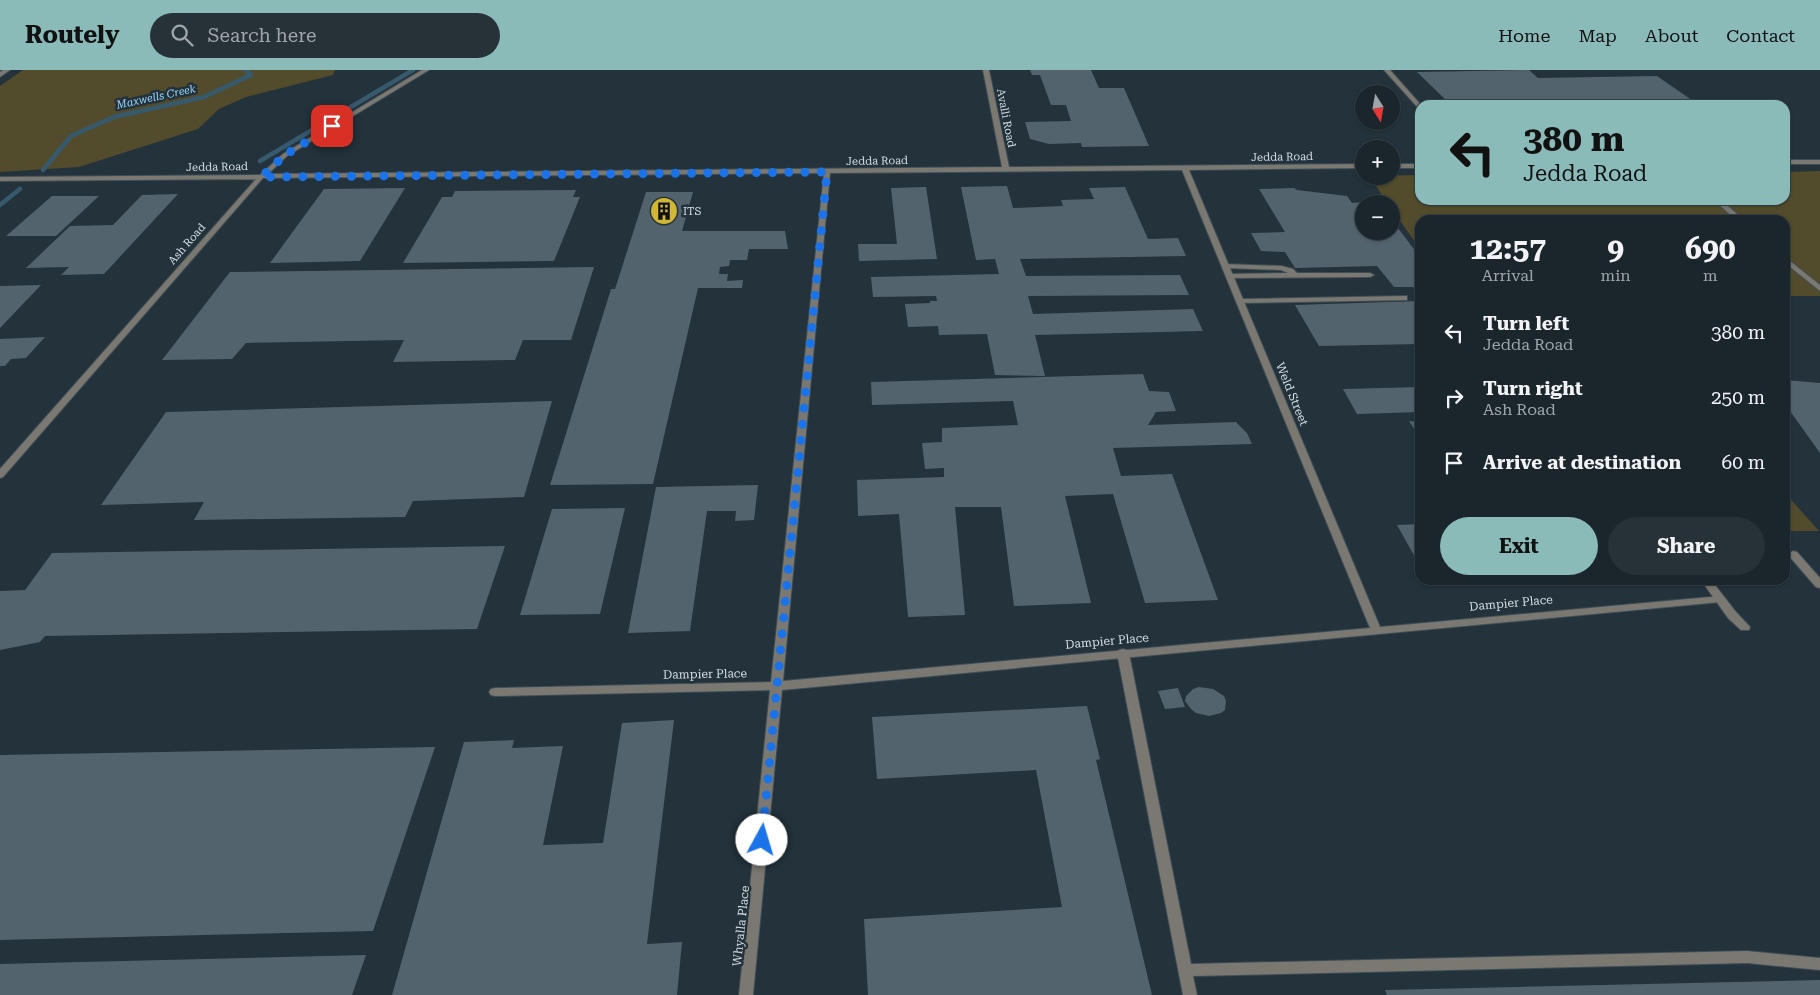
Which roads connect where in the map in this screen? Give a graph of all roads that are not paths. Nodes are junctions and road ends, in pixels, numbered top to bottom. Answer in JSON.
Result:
{"nodes":[{"id":1,"x":7,"y":70,"type":"edge"},
{"id":2,"x":426,"y":70,"type":"edge"},
{"id":3,"x":986,"y":70,"type":"edge"},
{"id":4,"x":1387,"y":70,"type":"edge"},
{"id":5,"x":0,"y":75,"type":"edge"},
{"id":6,"x":1415,"y":102,"type":"edge"},
{"id":7,"x":1790,"y":162,"type":"edge"},
{"id":8,"x":1820,"y":162,"type":"edge"},
{"id":9,"x":1355,"y":166,"type":"edge"},
{"id":10,"x":1400,"y":166,"type":"edge"},
{"id":11,"x":1415,"y":166,"type":"edge"},
{"id":12,"x":1185,"y":168,"type":"junction"},
{"id":13,"x":1006,"y":170,"type":"junction"},
{"id":14,"x":827,"y":172,"type":"junction"},
{"id":15,"x":261,"y":177,"type":"junction"},
{"id":16,"x":0,"y":179,"type":"edge"},
{"id":17,"x":1723,"y":205,"type":"edge"},
{"id":18,"x":1734,"y":215,"type":"edge"},
{"id":19,"x":1790,"y":263,"type":"edge"},
{"id":20,"x":1226,"y":266,"type":"junction"},
{"id":21,"x":1370,"y":275,"type":"dead end"},
{"id":22,"x":1230,"y":276,"type":"junction"},
{"id":23,"x":1295,"y":276,"type":"junction"},
{"id":24,"x":1820,"y":289,"type":"edge"},
{"id":25,"x":1404,"y":298,"type":"dead end"},
{"id":26,"x":1240,"y":301,"type":"junction"},
{"id":27,"x":0,"y":475,"type":"edge"},
{"id":28,"x":1793,"y":554,"type":"dead end"},
{"id":29,"x":1710,"y":585,"type":"edge"},
{"id":30,"x":1820,"y":585,"type":"edge"},
{"id":31,"x":1721,"y":599,"type":"junction"},
{"id":32,"x":1745,"y":627,"type":"dead end"},
{"id":33,"x":1376,"y":630,"type":"junction"},
{"id":34,"x":1123,"y":653,"type":"junction"},
{"id":35,"x":777,"y":686,"type":"junction"},
{"id":36,"x":496,"y":692,"type":"dead end"},
{"id":37,"x":1820,"y":964,"type":"edge"},
{"id":38,"x":1185,"y":970,"type":"junction"},
{"id":39,"x":746,"y":995,"type":"edge"},
{"id":40,"x":1190,"y":995,"type":"edge"}],
"edges":[{"from":1,"to":5,"type":"street"},
{"from":2,"to":15,"type":"street","name":"Ash Road"},
{"from":3,"to":13,"type":"street","name":"Avalli Road"},
{"from":4,"to":6,"type":"street"},
{"from":7,"to":8,"type":"street"},
{"from":9,"to":12,"type":"street","name":"Jedda Road"},
{"from":10,"to":11,"type":"street"},
{"from":12,"to":13,"type":"street","name":"Jedda Road"},
{"from":12,"to":20,"type":"street","name":"Weld Street"},
{"from":13,"to":14,"type":"street","name":"Jedda Road"},
{"from":14,"to":15,"type":"street","name":"Jedda Road"},
{"from":14,"to":35,"type":"street","name":"Whyalla Place"},
{"from":15,"to":16,"type":"street","name":"Jedda Road"},
{"from":15,"to":27,"type":"street","name":"Ash Road"},
{"from":17,"to":18,"type":"street"},
{"from":19,"to":24,"type":"street"},
{"from":20,"to":22,"type":"street","name":"Weld Street"},
{"from":20,"to":23,"type":"street"},
{"from":21,"to":23,"type":"street"},
{"from":22,"to":23,"type":"street"},
{"from":22,"to":26,"type":"street","name":"Weld Street"},
{"from":25,"to":26,"type":"street"},
{"from":26,"to":33,"type":"street","name":"Weld Street"},
{"from":28,"to":30,"type":"street"},
{"from":29,"to":31,"type":"street"},
{"from":31,"to":32,"type":"street"},
{"from":31,"to":33,"type":"street","name":"Dampier Place"},
{"from":33,"to":34,"type":"street","name":"Dampier Place"},
{"from":34,"to":35,"type":"street","name":"Dampier Place"},
{"from":34,"to":38,"type":"street"},
{"from":35,"to":36,"type":"street","name":"Dampier Place"},
{"from":35,"to":39,"type":"street","name":"Whyalla Place"},
{"from":37,"to":38,"type":"street"},
{"from":38,"to":40,"type":"street"}]}
